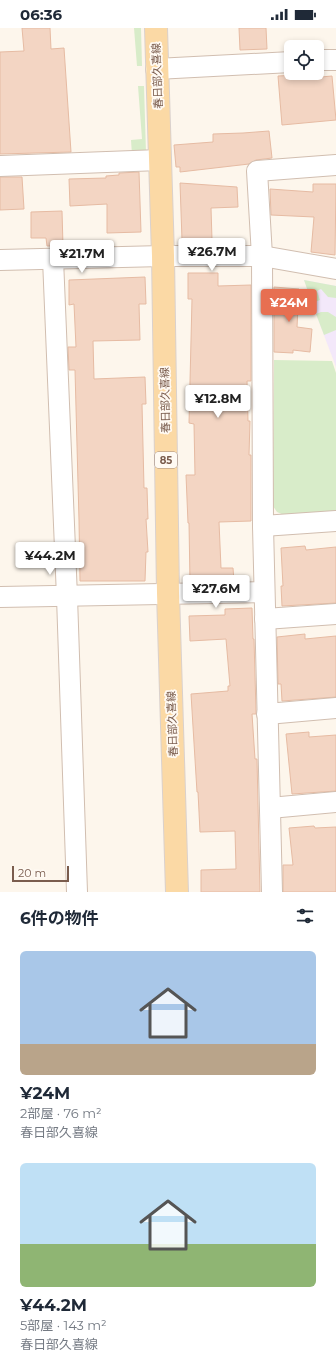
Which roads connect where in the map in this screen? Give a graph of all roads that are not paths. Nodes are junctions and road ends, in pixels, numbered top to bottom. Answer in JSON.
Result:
{"nodes":[{"id":1,"x":156,"y":28,"type":"edge"},
{"id":2,"x":324,"y":60,"type":"edge"},
{"id":3,"x":336,"y":60,"type":"edge"},
{"id":4,"x":284,"y":62,"type":"edge"},
{"id":5,"x":156,"y":69,"type":"junction"},
{"id":6,"x":160,"y":160,"type":"junction"},
{"id":7,"x":336,"y":165,"type":"edge"},
{"id":8,"x":0,"y":166,"type":"edge"},
{"id":9,"x":163,"y":256,"type":"junction"},
{"id":10,"x":262,"y":256,"type":"junction"},
{"id":11,"x":53,"y":259,"type":"junction"},
{"id":12,"x":0,"y":260,"type":"edge"},
{"id":13,"x":336,"y":269,"type":"edge"},
{"id":14,"x":336,"y":522,"type":"edge"},
{"id":15,"x":262,"y":526,"type":"junction"},
{"id":16,"x":264,"y":592,"type":"junction"},
{"id":17,"x":168,"y":593,"type":"junction"},
{"id":18,"x":0,"y":597,"type":"edge"},
{"id":19,"x":67,"y":597,"type":"junction"},
{"id":20,"x":336,"y":614,"type":"edge"},
{"id":21,"x":265,"y":619,"type":"junction"},
{"id":22,"x":336,"y":708,"type":"edge"},
{"id":23,"x":267,"y":714,"type":"junction"},
{"id":24,"x":336,"y":802,"type":"edge"},
{"id":25,"x":270,"y":808,"type":"junction"},
{"id":26,"x":77,"y":892,"type":"edge"},
{"id":27,"x":177,"y":892,"type":"edge"},
{"id":28,"x":272,"y":892,"type":"edge"}],
"edges":[{"from":1,"to":5,"type":"main road","name":"春日部久喜線","number":"85"},
{"from":2,"to":3,"type":"street"},
{"from":4,"to":5,"type":"street"},
{"from":5,"to":6,"type":"main road","name":"春日部久喜線","number":"85"},
{"from":6,"to":8,"type":"street"},
{"from":6,"to":9,"type":"main road","name":"春日部久喜線","number":"85"},
{"from":7,"to":10,"type":"street"},
{"from":9,"to":10,"type":"street"},
{"from":9,"to":11,"type":"street"},
{"from":9,"to":17,"type":"main road","name":"春日部久喜線","number":"85"},
{"from":10,"to":13,"type":"street"},
{"from":10,"to":15,"type":"street"},
{"from":11,"to":12,"type":"street"},
{"from":11,"to":19,"type":"street"},
{"from":14,"to":15,"type":"street"},
{"from":15,"to":16,"type":"street"},
{"from":16,"to":17,"type":"street"},
{"from":16,"to":21,"type":"street"},
{"from":17,"to":19,"type":"street"},
{"from":17,"to":27,"type":"main road","name":"春日部久喜線","number":"85"},
{"from":18,"to":19,"type":"street"},
{"from":19,"to":26,"type":"street"},
{"from":20,"to":21,"type":"street"},
{"from":21,"to":23,"type":"street"},
{"from":22,"to":23,"type":"street"},
{"from":23,"to":25,"type":"street"},
{"from":24,"to":25,"type":"street"},
{"from":25,"to":28,"type":"street"}]}
